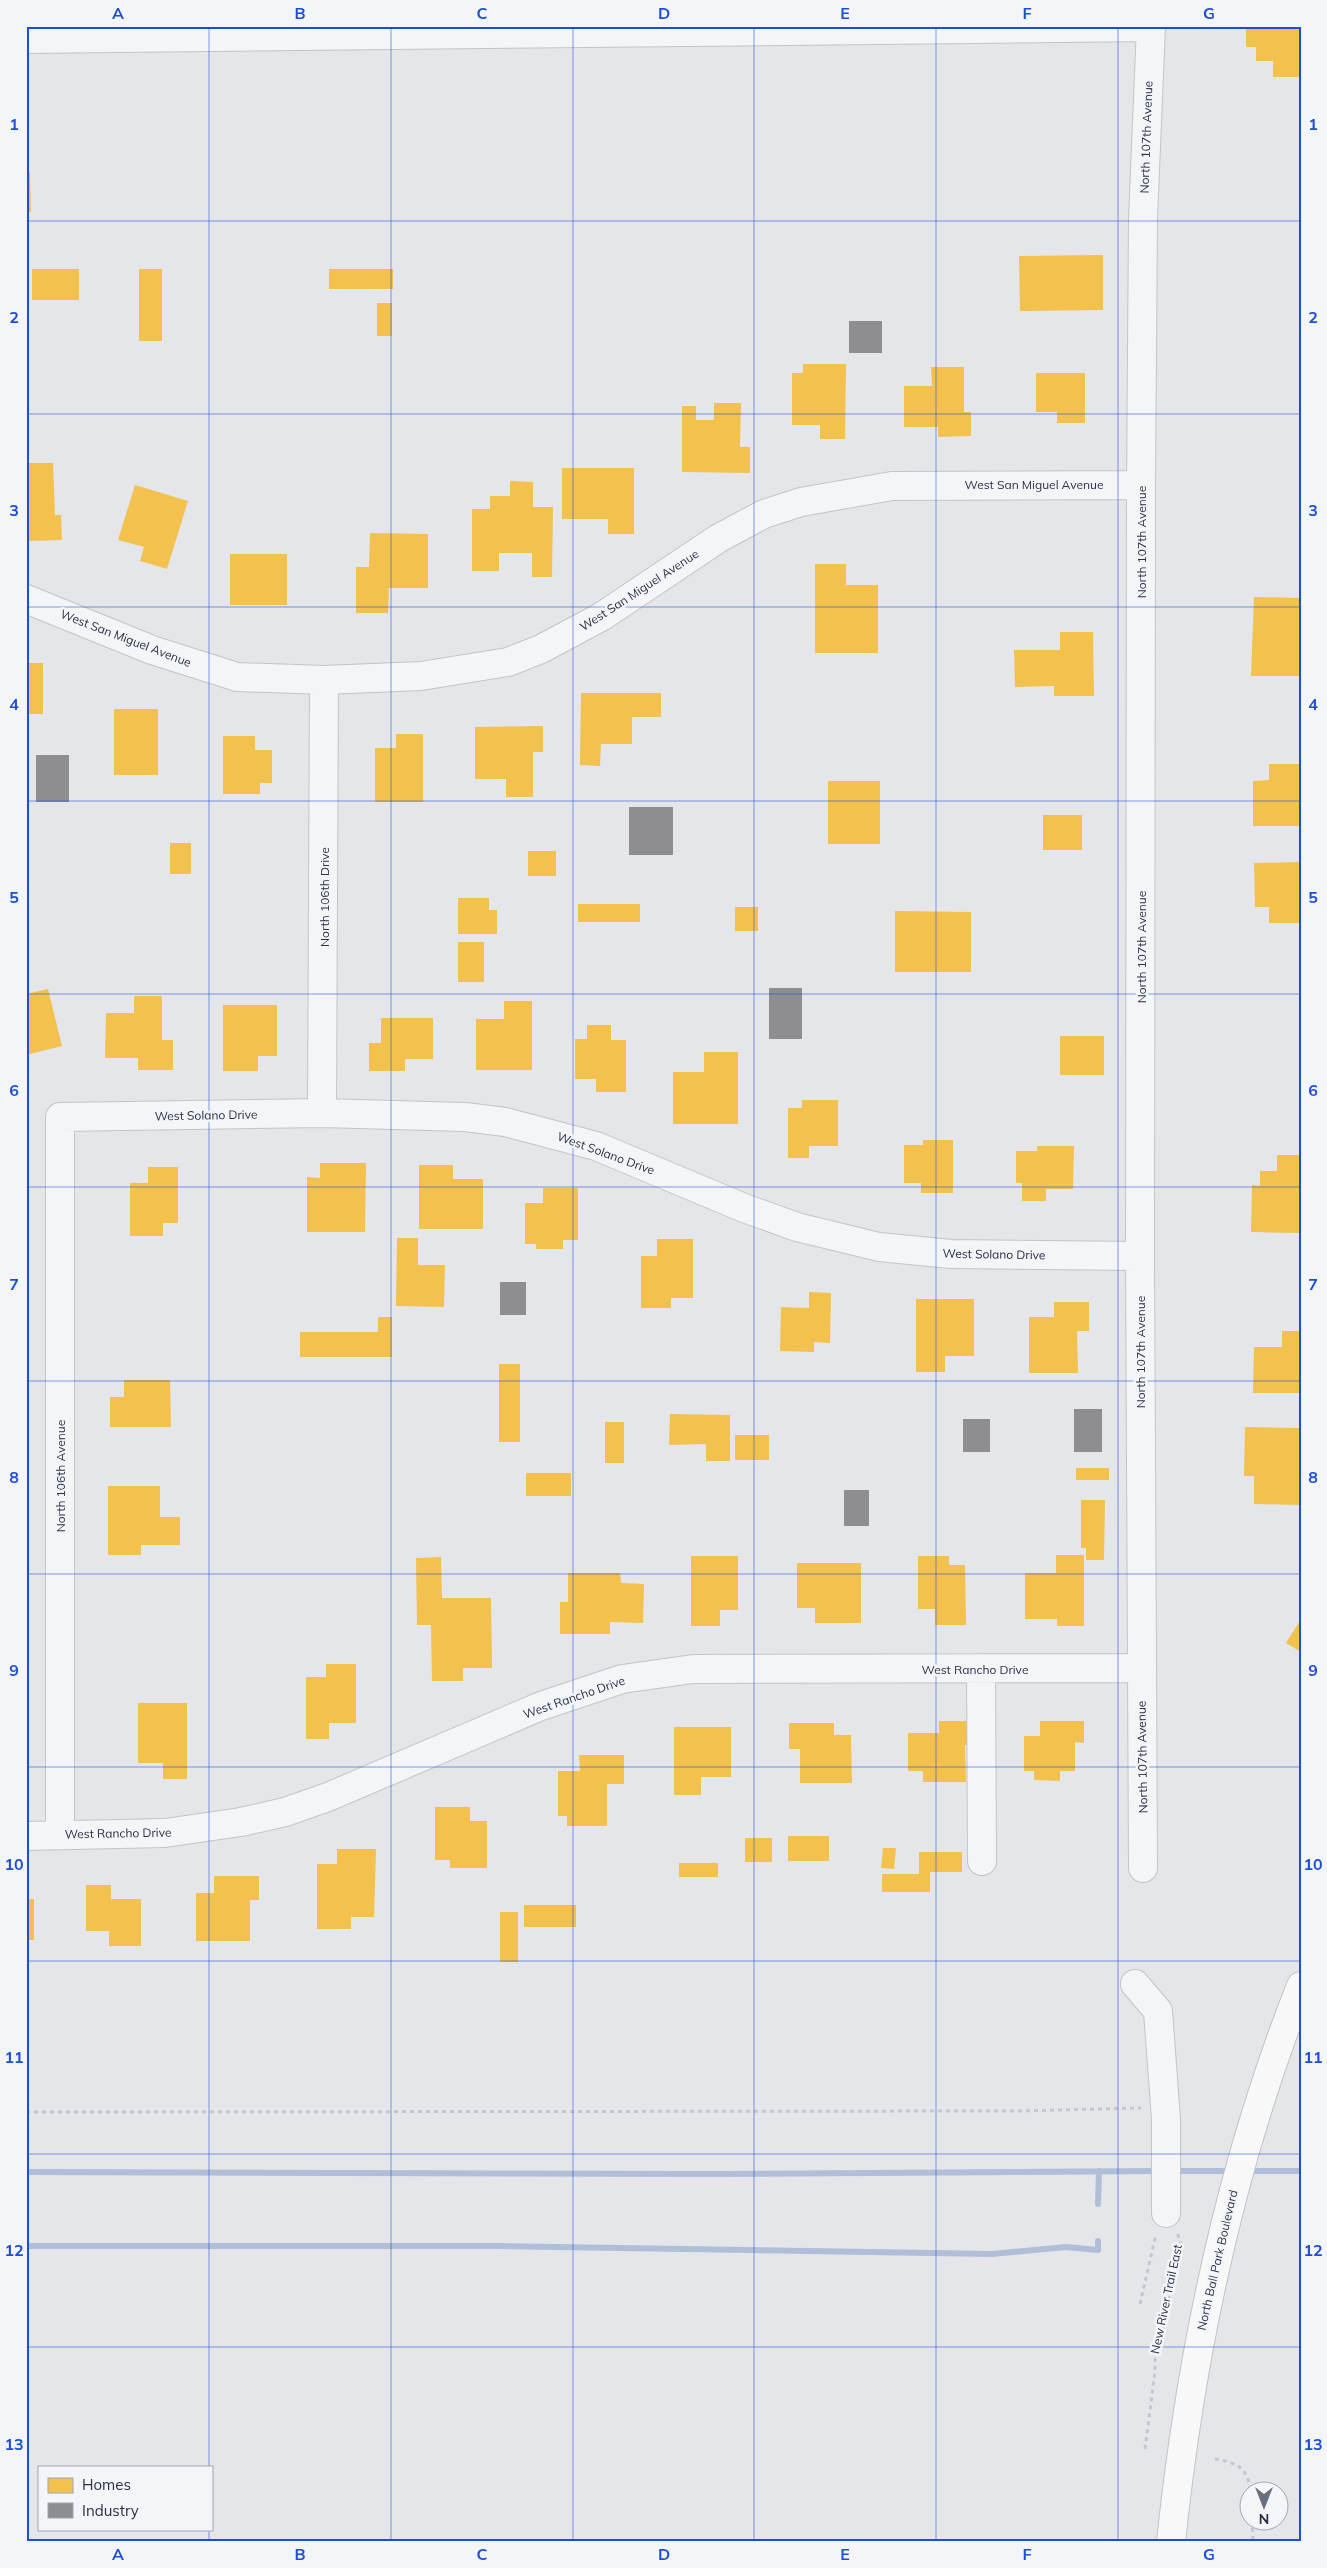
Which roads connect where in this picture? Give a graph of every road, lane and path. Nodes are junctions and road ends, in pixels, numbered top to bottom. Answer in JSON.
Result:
{"nodes":[{"id":1,"x":1150,"y":26,"type":"edge"},
{"id":2,"x":26,"y":39,"type":"edge"},
{"id":3,"x":1141,"y":485,"type":"junction"},
{"id":4,"x":26,"y":599,"type":"edge"},
{"id":5,"x":324,"y":680,"type":"junction"},
{"id":6,"x":322,"y":1113,"type":"junction"},
{"id":7,"x":60,"y":1117,"type":"joint"},
{"id":8,"x":1140,"y":1256,"type":"junction"},
{"id":9,"x":1141,"y":1668,"type":"junction"},
{"id":10,"x":981,"y":1669,"type":"junction"},
{"id":11,"x":60,"y":1834,"type":"junction"},
{"id":12,"x":26,"y":1836,"type":"edge"},
{"id":13,"x":982,"y":1861,"type":"dead end"},
{"id":14,"x":1143,"y":1868,"type":"dead end"},
{"id":15,"x":1135,"y":1984,"type":"dead end"},
{"id":16,"x":1301,"y":1986,"type":"edge"},
{"id":17,"x":26,"y":2112,"type":"edge"},
{"id":18,"x":1166,"y":2114,"type":"junction"},
{"id":19,"x":1166,"y":2213,"type":"junction"},
{"id":20,"x":1140,"y":2304,"type":"dead end"},
{"id":21,"x":1145,"y":2449,"type":"dead end"},
{"id":22,"x":1215,"y":2459,"type":"dead end"},
{"id":23,"x":1249,"y":2480,"type":"edge"},
{"id":24,"x":1171,"y":2542,"type":"edge"}],
"edges":[{"from":1,"to":2,"type":"street"},
{"from":1,"to":3,"type":"street","name":"North 107th Avenue"},
{"from":3,"to":5,"type":"street","name":"West San Miguel Avenue"},
{"from":3,"to":8,"type":"street","name":"North 107th Avenue"},
{"from":4,"to":5,"type":"street","name":"West San Miguel Avenue"},
{"from":5,"to":6,"type":"street","name":"North 106th Drive"},
{"from":6,"to":7,"type":"street","name":"West Solano Drive"},
{"from":6,"to":8,"type":"street","name":"West Solano Drive"},
{"from":7,"to":11,"type":"street","name":"North 106th Avenue"},
{"from":8,"to":9,"type":"street","name":"North 107th Avenue"},
{"from":9,"to":10,"type":"street","name":"West Rancho Drive"},
{"from":9,"to":14,"type":"street","name":"North 107th Avenue"},
{"from":10,"to":11,"type":"street","name":"West Rancho Drive"},
{"from":10,"to":13,"type":"street"},
{"from":11,"to":12,"type":"street","name":"West Rancho Drive"},
{"from":15,"to":18,"type":"street"},
{"from":16,"to":24,"type":"main road","name":"North Ball Park Boulevard"},
{"from":17,"to":18,"type":"path"},
{"from":18,"to":19,"type":"street"},
{"from":19,"to":20,"type":"path"},
{"from":19,"to":21,"type":"path","name":"New River Trail East"},
{"from":22,"to":23,"type":"path"}]}
